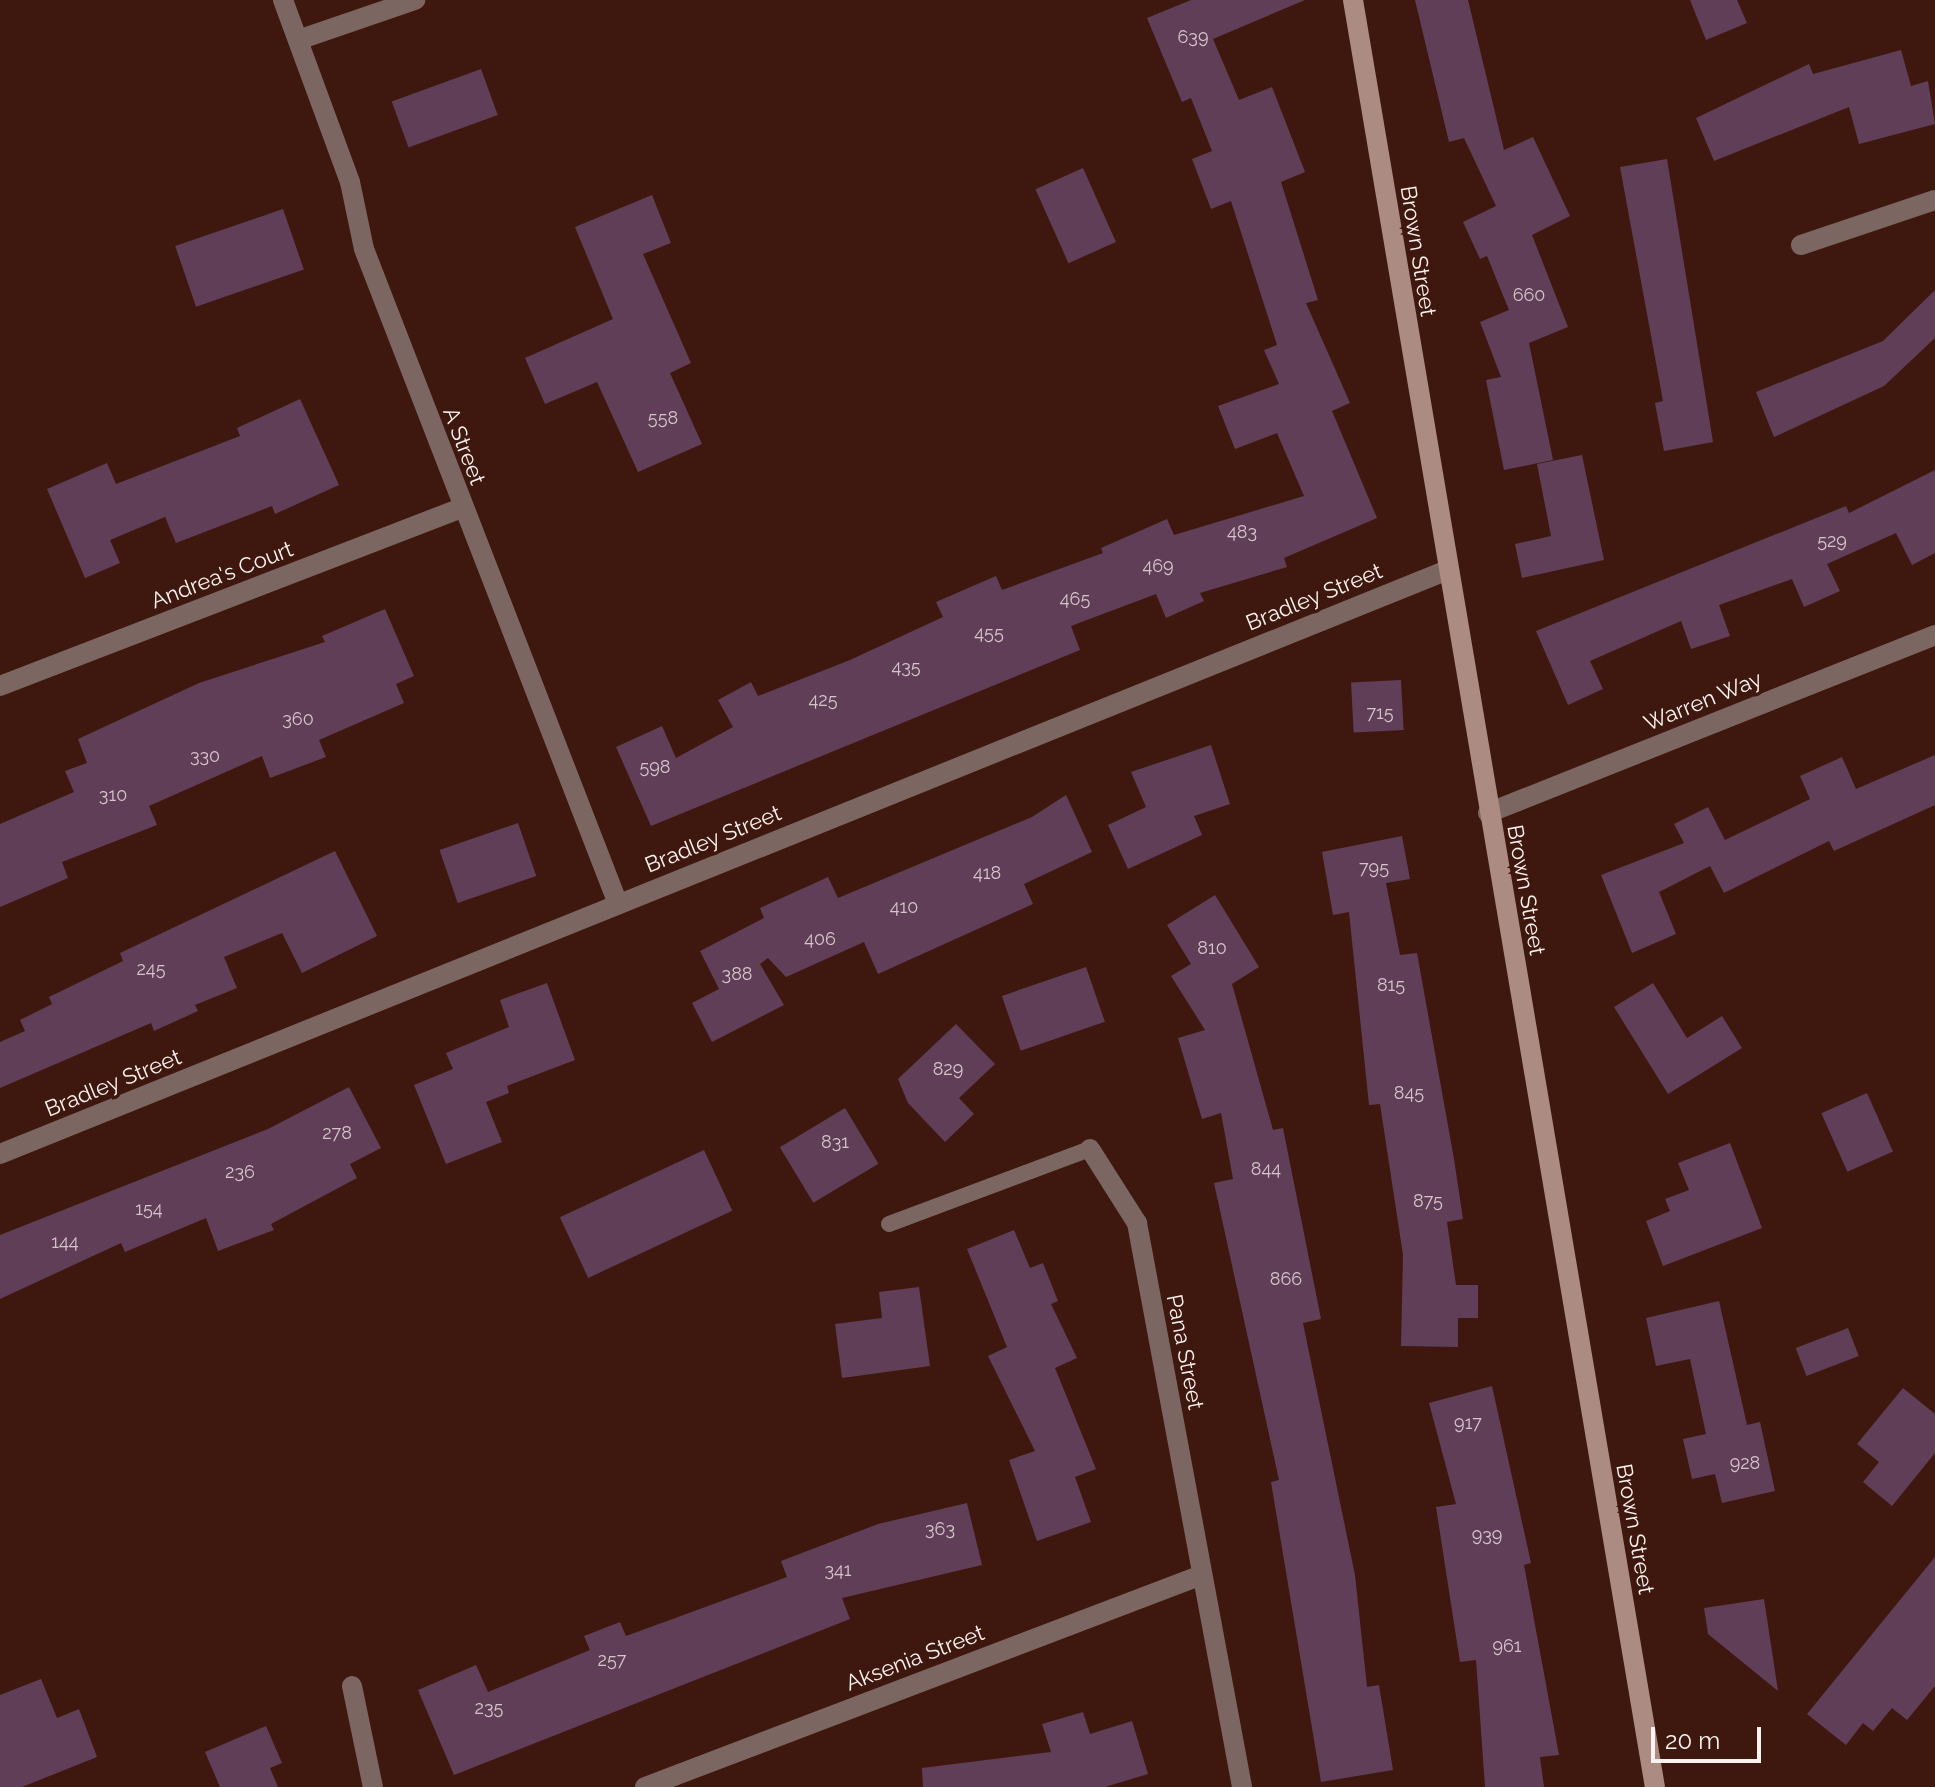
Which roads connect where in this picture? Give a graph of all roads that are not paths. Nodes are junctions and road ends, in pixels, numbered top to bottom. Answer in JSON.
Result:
{"nodes":[{"id":1,"x":283,"y":0,"type":"edge"},
{"id":2,"x":415,"y":0,"type":"edge"},
{"id":3,"x":1353,"y":0,"type":"edge"},
{"id":4,"x":298,"y":40,"type":"junction"},
{"id":5,"x":1935,"y":200,"type":"edge"},
{"id":6,"x":1801,"y":245,"type":"dead end"},
{"id":7,"x":462,"y":508,"type":"junction"},
{"id":8,"x":1445,"y":571,"type":"junction"},
{"id":9,"x":1935,"y":635,"type":"edge"},
{"id":10,"x":0,"y":686,"type":"edge"},
{"id":11,"x":1488,"y":813,"type":"junction"},
{"id":12,"x":618,"y":904,"type":"junction"},
{"id":13,"x":1090,"y":1149,"type":"joint"},
{"id":14,"x":0,"y":1154,"type":"edge"},
{"id":15,"x":889,"y":1224,"type":"dead end"},
{"id":16,"x":1202,"y":1575,"type":"junction"},
{"id":17,"x":352,"y":1686,"type":"dead end"},
{"id":18,"x":373,"y":1787,"type":"edge"},
{"id":19,"x":645,"y":1787,"type":"edge"},
{"id":20,"x":1242,"y":1787,"type":"edge"},
{"id":21,"x":1655,"y":1787,"type":"edge"}],
"edges":[{"from":1,"to":4,"type":"street","name":"A Street"},
{"from":2,"to":4,"type":"street"},
{"from":3,"to":8,"type":"street","name":"Brown Street"},
{"from":4,"to":7,"type":"street","name":"A Street"},
{"from":5,"to":6,"type":"street"},
{"from":7,"to":10,"type":"street","name":"Andrea's Court"},
{"from":7,"to":12,"type":"street","name":"A Street"},
{"from":8,"to":11,"type":"street","name":"Brown Street"},
{"from":8,"to":12,"type":"street","name":"Bradley Street"},
{"from":9,"to":11,"type":"street","name":"Warren Way"},
{"from":11,"to":21,"type":"street","name":"Brown Street"},
{"from":12,"to":14,"type":"street","name":"Bradley Street"},
{"from":13,"to":15,"type":"lane","name":"Pana Street"},
{"from":13,"to":16,"type":"street","name":"Pana Street"},
{"from":16,"to":19,"type":"street","name":"Aksenia Street"},
{"from":16,"to":20,"type":"street","name":"Pana Street"},
{"from":17,"to":18,"type":"street"}]}
